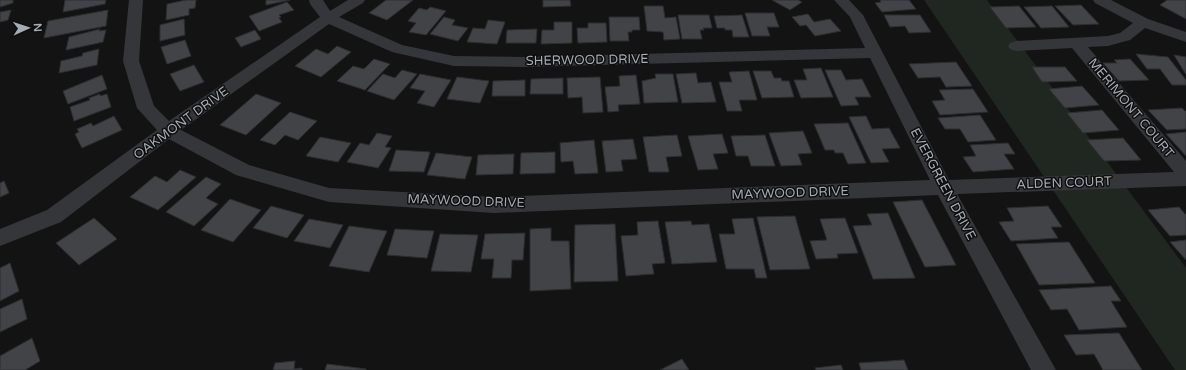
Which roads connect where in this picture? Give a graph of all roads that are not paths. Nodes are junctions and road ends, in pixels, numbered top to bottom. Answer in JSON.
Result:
{"nodes":[{"id":1,"x":136,"y":0,"type":"edge"},
{"id":2,"x":316,"y":0,"type":"edge"},
{"id":3,"x":358,"y":0,"type":"edge"},
{"id":4,"x":842,"y":0,"type":"edge"},
{"id":5,"x":1100,"y":0,"type":"edge"},
{"id":6,"x":328,"y":18,"type":"junction"},
{"id":7,"x":1143,"y":22,"type":"junction"},
{"id":8,"x":1186,"y":37,"type":"edge"},
{"id":9,"x":1076,"y":43,"type":"junction"},
{"id":10,"x":1016,"y":46,"type":"dead end"},
{"id":11,"x":876,"y":53,"type":"junction"},
{"id":12,"x":168,"y":131,"type":"junction"},
{"id":13,"x":1186,"y":174,"type":"edge"},
{"id":14,"x":1186,"y":179,"type":"edge"},
{"id":15,"x":943,"y":187,"type":"junction"},
{"id":16,"x":0,"y":238,"type":"edge"},
{"id":17,"x":1044,"y":370,"type":"edge"}],
"edges":[{"from":1,"to":12,"type":"street","name":"MAYWOOD DRIVE"},
{"from":2,"to":6,"type":"street"},
{"from":3,"to":6,"type":"street","name":"OAKMONT DRIVE"},
{"from":4,"to":11,"type":"street","name":"EVERGREEN DRIVE"},
{"from":5,"to":7,"type":"street"},
{"from":6,"to":11,"type":"street","name":"SHERWOOD DRIVE"},
{"from":6,"to":12,"type":"street","name":"OAKMONT DRIVE"},
{"from":7,"to":8,"type":"street"},
{"from":7,"to":9,"type":"street"},
{"from":9,"to":10,"type":"street"},
{"from":9,"to":13,"type":"street","name":"MERIMONT COURT"},
{"from":11,"to":15,"type":"street","name":"EVERGREEN DRIVE"},
{"from":12,"to":15,"type":"street","name":"MAYWOOD DRIVE"},
{"from":12,"to":16,"type":"street","name":"OAKMONT DRIVE"},
{"from":14,"to":15,"type":"street","name":"ALDEN COURT"},
{"from":15,"to":17,"type":"street","name":"EVERGREEN DRIVE"}]}
